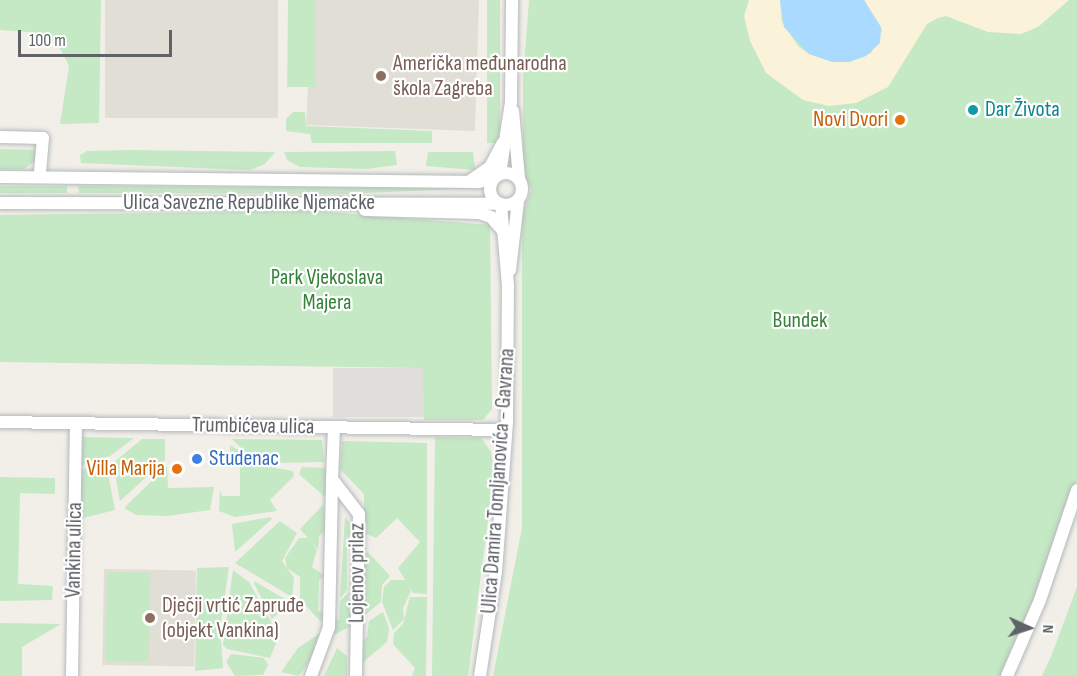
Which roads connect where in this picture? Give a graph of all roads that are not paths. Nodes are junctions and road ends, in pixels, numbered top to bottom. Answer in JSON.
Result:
{"nodes":[{"id":1,"x":512,"y":0,"type":"edge"},
{"id":2,"x":510,"y":102,"type":"junction"},
{"id":3,"x":506,"y":134,"type":"junction"},
{"id":4,"x":0,"y":137,"type":"edge"},
{"id":5,"x":497,"y":176,"type":"junction"},
{"id":6,"x":0,"y":177,"type":"edge"},
{"id":7,"x":40,"y":177,"type":"junction"},
{"id":8,"x":519,"y":178,"type":"junction"},
{"id":9,"x":466,"y":182,"type":"junction"},
{"id":10,"x":518,"y":201,"type":"junction"},
{"id":11,"x":0,"y":202,"type":"edge"},
{"id":12,"x":325,"y":204,"type":"junction"},
{"id":13,"x":500,"y":204,"type":"junction"},
{"id":14,"x":504,"y":232,"type":"junction"},
{"id":15,"x":508,"y":286,"type":"junction"},
{"id":16,"x":0,"y":422,"type":"edge"},
{"id":17,"x":76,"y":423,"type":"junction"},
{"id":18,"x":334,"y":427,"type":"junction"},
{"id":19,"x":506,"y":430,"type":"junction"},
{"id":20,"x":332,"y":480,"type":"junction"},
{"id":21,"x":1077,"y":490,"type":"edge"},
{"id":22,"x":72,"y":676,"type":"edge"},
{"id":23,"x":311,"y":676,"type":"edge"},
{"id":24,"x":356,"y":676,"type":"edge"},
{"id":25,"x":480,"y":676,"type":"edge"},
{"id":26,"x":1006,"y":676,"type":"edge"}],
"edges":[{"from":1,"to":2,"type":"street"},
{"from":2,"to":3,"type":"street"},
{"from":2,"to":8,"type":"street"},
{"from":3,"to":5,"type":"street"},
{"from":3,"to":9,"type":"street"},
{"from":4,"to":7,"type":"street"},
{"from":5,"to":8,"type":"street"},
{"from":5,"to":9,"type":"street","name":"Ulica Savezne Republike Njemačke"},
{"from":5,"to":13,"type":"street"},
{"from":6,"to":7,"type":"street","name":"Ulica Savezne Republike Njemačke"},
{"from":7,"to":9,"type":"street","name":"Ulica Savezne Republike Njemačke"},
{"from":8,"to":10,"type":"street"},
{"from":10,"to":13,"type":"street"},
{"from":10,"to":15,"type":"street","name":"Ulica Damira Tomljanovića - Gavrana"},
{"from":11,"to":12,"type":"street","name":"Ulica Savezne Republike Njemačke"},
{"from":12,"to":13,"type":"street","name":"Ulica Savezne Republike Njemačke"},
{"from":12,"to":14,"type":"street"},
{"from":13,"to":14,"type":"street","name":"Ulica Damira Tomljanovića - Gavrana"},
{"from":14,"to":15,"type":"street","name":"Ulica Damira Tomljanovića - Gavrana"},
{"from":15,"to":19,"type":"street","name":"Ulica Damira Tomljanovića - Gavrana"},
{"from":16,"to":17,"type":"street","name":"Trumbićeva ulica"},
{"from":17,"to":18,"type":"street","name":"Trumbićeva ulica"},
{"from":17,"to":22,"type":"street","name":"Vankina ulica"},
{"from":18,"to":19,"type":"street","name":"Trumbićeva ulica"},
{"from":18,"to":20,"type":"street","name":"Lojenov prilaz"},
{"from":19,"to":25,"type":"street","name":"Ulica Damira Tomljanovića - Gavrana"},
{"from":20,"to":23,"type":"street","name":"Lojenov prilaz"},
{"from":20,"to":24,"type":"street","name":"Lojenov prilaz"},
{"from":21,"to":26,"type":"street"}]}
